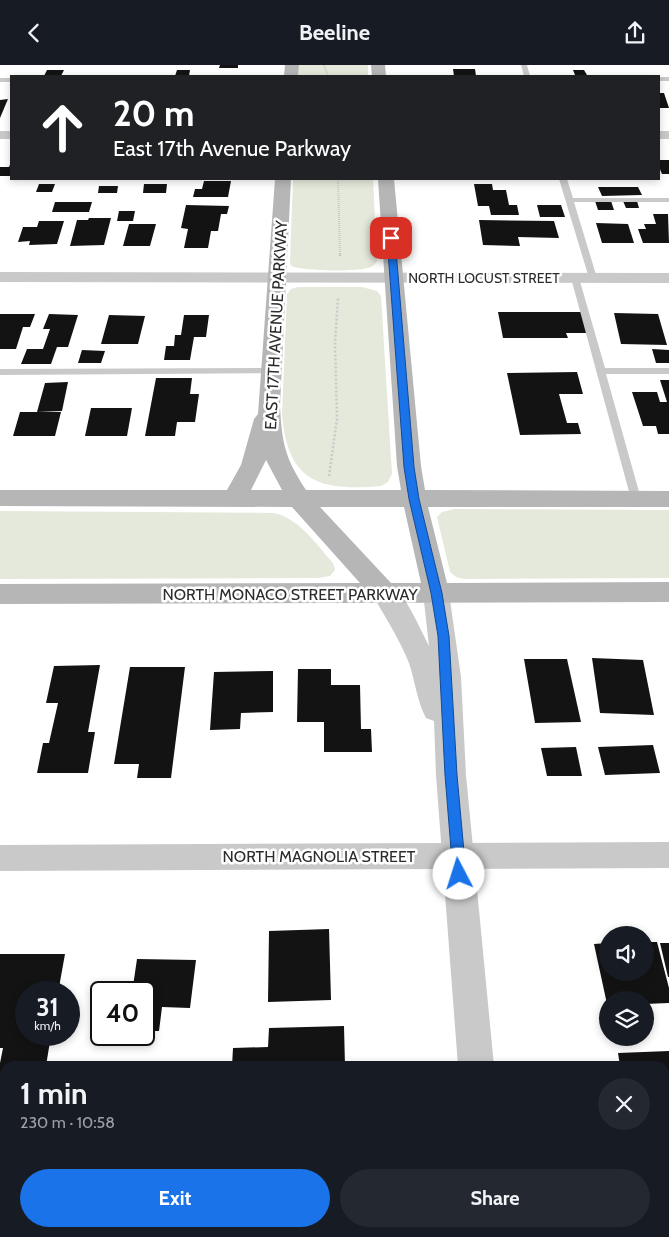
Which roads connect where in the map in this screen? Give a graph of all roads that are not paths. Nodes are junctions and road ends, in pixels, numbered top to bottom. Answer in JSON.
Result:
{"nodes":[{"id":1,"x":283,"y":180,"type":"edge"},
{"id":2,"x":386,"y":180,"type":"edge"},
{"id":3,"x":564,"y":180,"type":"edge"},
{"id":4,"x":570,"y":200,"type":"junction"},
{"id":5,"x":669,"y":200,"type":"edge"},
{"id":6,"x":0,"y":277,"type":"edge"},
{"id":7,"x":276,"y":278,"type":"junction"},
{"id":8,"x":394,"y":278,"type":"junction"},
{"id":9,"x":575,"y":278,"type":"junction"},
{"id":10,"x":594,"y":278,"type":"junction"},
{"id":11,"x":669,"y":278,"type":"edge"},
{"id":12,"x":271,"y":371,"type":"junction"},
{"id":13,"x":602,"y":371,"type":"junction"},
{"id":14,"x":669,"y":371,"type":"edge"},
{"id":15,"x":0,"y":372,"type":"edge"},
{"id":16,"x":269,"y":406,"type":"junction"},
{"id":17,"x":0,"y":498,"type":"edge"},
{"id":18,"x":234,"y":499,"type":"junction"},
{"id":19,"x":299,"y":499,"type":"junction"},
{"id":20,"x":414,"y":499,"type":"junction"},
{"id":21,"x":636,"y":499,"type":"junction"},
{"id":22,"x":669,"y":499,"type":"edge"},
{"id":23,"x":669,"y":592,"type":"edge"},
{"id":24,"x":385,"y":593,"type":"junction"},
{"id":25,"x":436,"y":593,"type":"junction"},
{"id":26,"x":0,"y":594,"type":"edge"},
{"id":27,"x":451,"y":775,"type":"junction"},
{"id":28,"x":458,"y":855,"type":"junction"},
{"id":29,"x":669,"y":855,"type":"edge"},
{"id":30,"x":0,"y":858,"type":"edge"},
{"id":31,"x":476,"y":1061,"type":"edge"}],
"edges":[{"from":1,"to":7,"type":"main road","name":"EAST 17TH AVENUE PARKWAY"},
{"from":2,"to":8,"type":"main road"},
{"from":3,"to":4,"type":"lane"},
{"from":4,"to":5,"type":"lane"},
{"from":4,"to":10,"type":"lane"},
{"from":6,"to":7,"type":"street","name":"NORTH LOCUST STREET"},
{"from":7,"to":8,"type":"street","name":"NORTH LOCUST STREET"},
{"from":7,"to":12,"type":"main road","name":"EAST 17TH AVENUE PARKWAY"},
{"from":8,"to":9,"type":"street","name":"NORTH LOCUST STREET"},
{"from":8,"to":20,"type":"main road"},
{"from":9,"to":10,"type":"street","name":"NORTH LOCUST STREET"},
{"from":9,"to":13,"type":"lane"},
{"from":10,"to":11,"type":"street","name":"NORTH LOCUST STREET"},
{"from":12,"to":15,"type":"lane"},
{"from":12,"to":16,"type":"main road","name":"EAST 17TH AVENUE PARKWAY"},
{"from":13,"to":14,"type":"lane"},
{"from":13,"to":21,"type":"lane"},
{"from":16,"to":18,"type":"main road"},
{"from":16,"to":19,"type":"main road","name":"EAST 17TH AVENUE PARKWAY"},
{"from":17,"to":18,"type":"main road"},
{"from":18,"to":19,"type":"main road"},
{"from":19,"to":20,"type":"main road"},
{"from":19,"to":24,"type":"main road","name":"EAST 17TH AVENUE PARKWAY"},
{"from":20,"to":21,"type":"main road"},
{"from":20,"to":25,"type":"main road"},
{"from":21,"to":22,"type":"main road"},
{"from":23,"to":25,"type":"main road","name":"NORTH MONACO STREET PARKWAY"},
{"from":24,"to":25,"type":"main road","name":"NORTH MONACO STREET PARKWAY"},
{"from":24,"to":26,"type":"main road","name":"NORTH MONACO STREET PARKWAY"},
{"from":24,"to":27,"type":"street","name":"EAST 17TH AVENUE PARKWAY"},
{"from":25,"to":27,"type":"street"},
{"from":27,"to":28,"type":"street"},
{"from":28,"to":29,"type":"street","name":"NORTH MAGNOLIA STREET"},
{"from":28,"to":30,"type":"street","name":"NORTH MAGNOLIA STREET"},
{"from":28,"to":31,"type":"street"}]}
